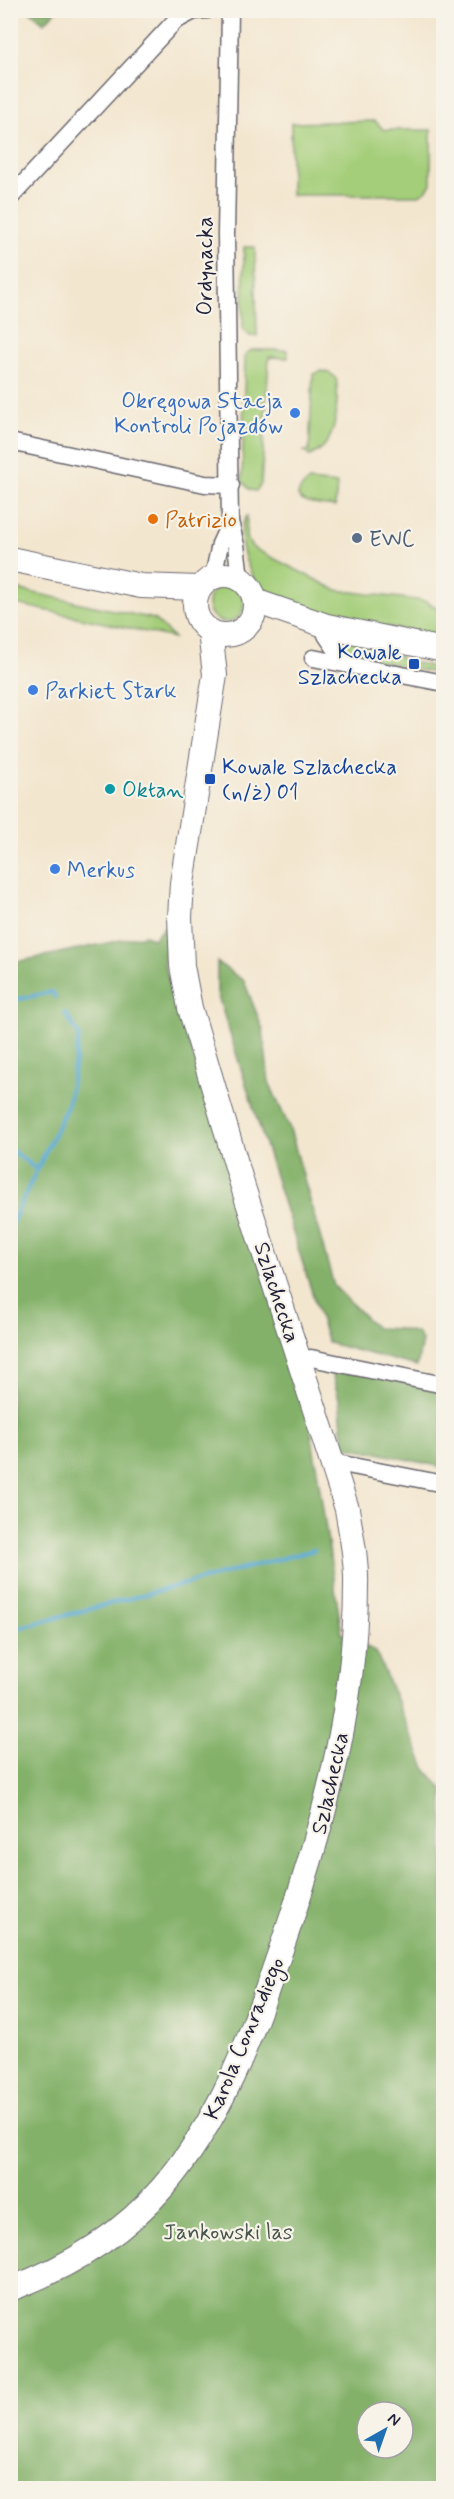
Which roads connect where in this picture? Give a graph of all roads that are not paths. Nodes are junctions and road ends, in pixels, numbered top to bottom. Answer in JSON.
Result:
{"nodes":[{"id":1,"x":207,"y":10,"type":"edge"},
{"id":2,"x":230,"y":10,"type":"edge"},
{"id":3,"x":10,"y":198,"type":"edge"},
{"id":4,"x":10,"y":442,"type":"edge"},
{"id":5,"x":231,"y":486,"type":"junction"},
{"id":6,"x":230,"y":522,"type":"junction"},
{"id":7,"x":10,"y":559,"type":"edge"},
{"id":8,"x":240,"y":578,"type":"junction"},
{"id":9,"x":206,"y":583,"type":"junction"},
{"id":10,"x":141,"y":586,"type":"junction"},
{"id":11,"x":246,"y":619,"type":"junction"},
{"id":12,"x":202,"y":622,"type":"junction"},
{"id":13,"x":327,"y":626,"type":"junction"},
{"id":14,"x":444,"y":650,"type":"edge"},
{"id":15,"x":313,"y":657,"type":"dead end"},
{"id":16,"x":345,"y":663,"type":"junction"},
{"id":17,"x":215,"y":675,"type":"junction"},
{"id":18,"x":444,"y":683,"type":"edge"},
{"id":19,"x":300,"y":1360,"type":"junction"},
{"id":20,"x":444,"y":1385,"type":"edge"},
{"id":21,"x":332,"y":1462,"type":"junction"},
{"id":22,"x":444,"y":1484,"type":"edge"},
{"id":23,"x":296,"y":1909,"type":"joint"},
{"id":24,"x":10,"y":2289,"type":"edge"}],
"edges":[{"from":1,"to":3,"type":"street"},
{"from":2,"to":5,"type":"street","name":"Ordynacka"},
{"from":4,"to":5,"type":"street"},
{"from":5,"to":6,"type":"street","name":"Ordynacka"},
{"from":6,"to":8,"type":"street","name":"Ordynacka"},
{"from":6,"to":9,"type":"street","name":"Ordynacka"},
{"from":7,"to":10,"type":"street"},
{"from":8,"to":9,"type":"street"},
{"from":8,"to":11,"type":"street"},
{"from":9,"to":10,"type":"street"},
{"from":9,"to":12,"type":"street"},
{"from":10,"to":12,"type":"street"},
{"from":11,"to":12,"type":"street"},
{"from":11,"to":13,"type":"street"},
{"from":11,"to":17,"type":"street","name":"Szlachecka"},
{"from":12,"to":17,"type":"street","name":"Szlachecka"},
{"from":13,"to":14,"type":"street"},
{"from":13,"to":16,"type":"street"},
{"from":15,"to":16,"type":"street"},
{"from":16,"to":18,"type":"street"},
{"from":17,"to":19,"type":"street","name":"Szlachecka"},
{"from":19,"to":20,"type":"street"},
{"from":19,"to":21,"type":"street","name":"Szlachecka"},
{"from":21,"to":22,"type":"street"},
{"from":21,"to":23,"type":"street","name":"Szlachecka"},
{"from":23,"to":24,"type":"street","name":"Karola Conradiego"}]}
